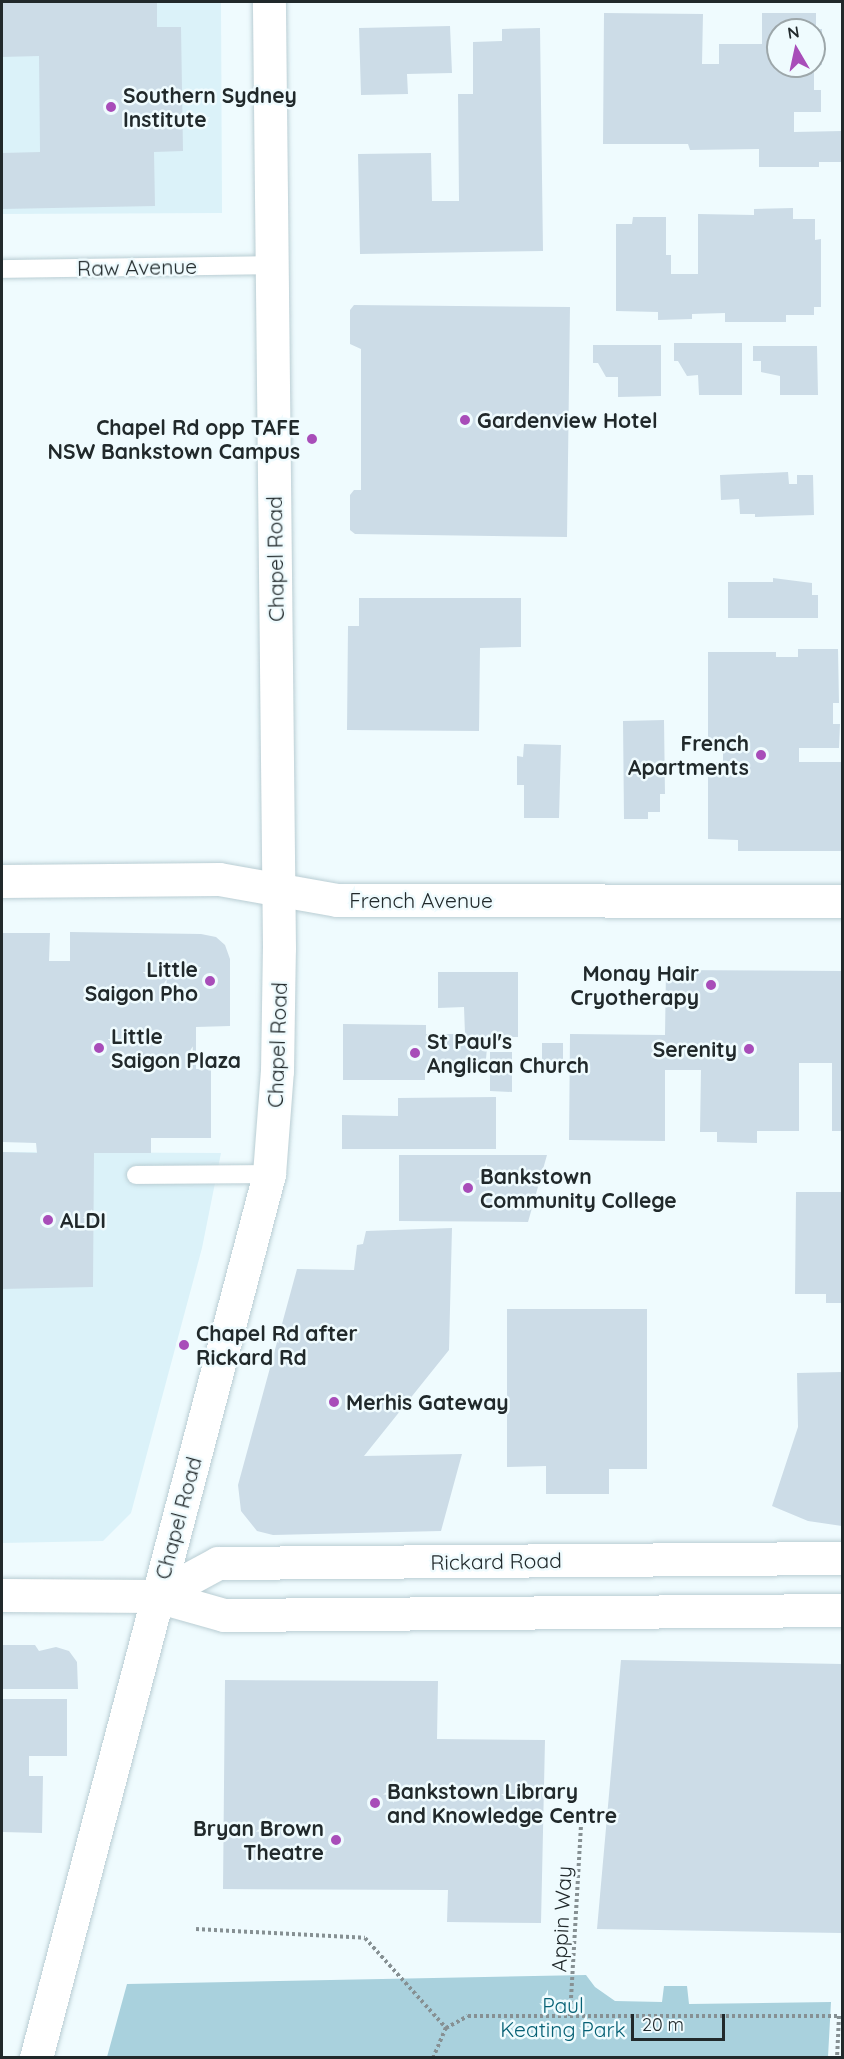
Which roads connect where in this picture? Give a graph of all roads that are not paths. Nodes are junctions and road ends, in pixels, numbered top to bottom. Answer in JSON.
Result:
{"nodes":[{"id":1,"x":269,"y":2,"type":"edge"},
{"id":2,"x":272,"y":265,"type":"junction"},
{"id":3,"x":2,"y":269,"type":"edge"},
{"id":4,"x":2,"y":881,"type":"edge"},
{"id":5,"x":277,"y":890,"type":"junction"},
{"id":6,"x":843,"y":901,"type":"edge"},
{"id":7,"x":269,"y":1174,"type":"junction"},
{"id":8,"x":136,"y":1175,"type":"dead end"},
{"id":9,"x":843,"y":1558,"type":"edge"},
{"id":10,"x":2,"y":1595,"type":"edge"},
{"id":11,"x":157,"y":1596,"type":"junction"},
{"id":12,"x":843,"y":1610,"type":"edge"},
{"id":13,"x":36,"y":2058,"type":"edge"}],
"edges":[{"from":1,"to":2,"type":"main road","name":"Chapel Road"},
{"from":2,"to":3,"type":"lane","name":"Raw Avenue"},
{"from":2,"to":5,"type":"main road","name":"Chapel Road"},
{"from":4,"to":5,"type":"main road","name":"French Avenue"},
{"from":5,"to":6,"type":"main road","name":"French Avenue"},
{"from":5,"to":7,"type":"main road","name":"Chapel Road"},
{"from":7,"to":8,"type":"lane"},
{"from":7,"to":11,"type":"main road","name":"Chapel Road"},
{"from":9,"to":11,"type":"main road","name":"Rickard Road"},
{"from":10,"to":11,"type":"main road","name":"Rickard Road"},
{"from":11,"to":12,"type":"main road","name":"Rickard Road"},
{"from":11,"to":13,"type":"main road","name":"Chapel Road"}]}
